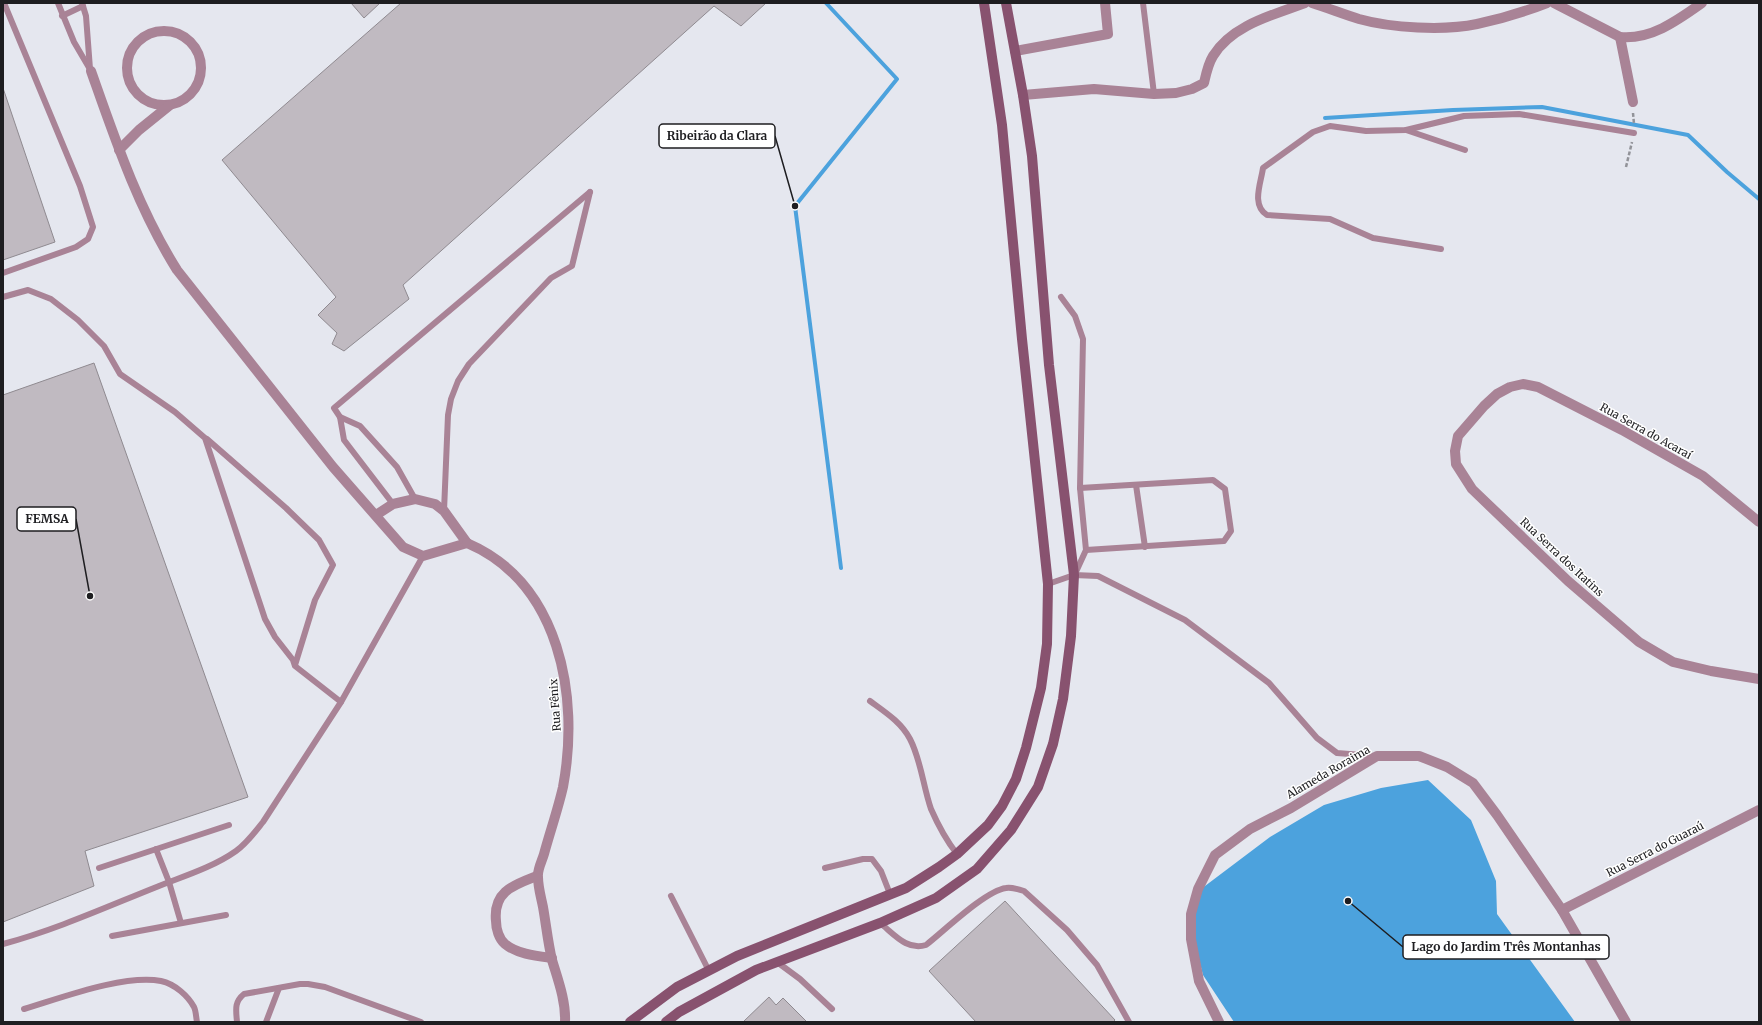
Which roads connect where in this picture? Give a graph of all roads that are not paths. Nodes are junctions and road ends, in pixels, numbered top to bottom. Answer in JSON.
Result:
{"nodes":[{"id":1,"x":4,"y":3,"type":"edge"},
{"id":2,"x":58,"y":3,"type":"edge"},
{"id":3,"x":984,"y":3,"type":"edge"},
{"id":4,"x":1006,"y":3,"type":"edge"},
{"id":5,"x":1104,"y":3,"type":"edge"},
{"id":6,"x":1143,"y":3,"type":"edge"},
{"id":7,"x":1305,"y":3,"type":"edge"},
{"id":8,"x":1312,"y":3,"type":"edge"},
{"id":9,"x":1547,"y":3,"type":"edge"},
{"id":10,"x":1554,"y":3,"type":"edge"},
{"id":11,"x":1702,"y":3,"type":"edge"},
{"id":12,"x":83,"y":5,"type":"edge"},
{"id":13,"x":62,"y":16,"type":"junction"},
{"id":14,"x":1620,"y":37,"type":"junction"},
{"id":15,"x":1015,"y":50,"type":"junction"},
{"id":16,"x":91,"y":70,"type":"junction"},
{"id":17,"x":1154,"y":94,"type":"junction"},
{"id":18,"x":1023,"y":95,"type":"junction"},
{"id":19,"x":1633,"y":102,"type":"road end"},
{"id":20,"x":170,"y":105,"type":"junction"},
{"id":21,"x":1406,"y":130,"type":"junction"},
{"id":22,"x":1634,"y":133,"type":"road end"},
{"id":23,"x":119,"y":150,"type":"junction"},
{"id":24,"x":1465,"y":150,"type":"dead end"},
{"id":25,"x":1441,"y":249,"type":"dead end"},
{"id":26,"x":3,"y":273,"type":"edge"},
{"id":27,"x":1061,"y":297,"type":"dead end"},
{"id":28,"x":3,"y":298,"type":"edge"},
{"id":29,"x":1510,"y":387,"type":"joint"},
{"id":30,"x":340,"y":417,"type":"junction"},
{"id":31,"x":205,"y":438,"type":"junction"},
{"id":32,"x":1136,"y":485,"type":"junction"},
{"id":33,"x":1080,"y":488,"type":"junction"},
{"id":34,"x":415,"y":499,"type":"junction"},
{"id":35,"x":393,"y":504,"type":"junction"},
{"id":36,"x":444,"y":511,"type":"junction"},
{"id":37,"x":376,"y":514,"type":"junction"},
{"id":38,"x":1759,"y":522,"type":"edge"},
{"id":39,"x":467,"y":543,"type":"junction"},
{"id":40,"x":1144,"y":547,"type":"junction"},
{"id":41,"x":1086,"y":550,"type":"junction"},
{"id":42,"x":423,"y":556,"type":"junction"},
{"id":43,"x":1074,"y":576,"type":"junction"},
{"id":44,"x":1048,"y":584,"type":"junction"},
{"id":45,"x":295,"y":666,"type":"junction"},
{"id":46,"x":1759,"y":678,"type":"edge"},
{"id":47,"x":870,"y":701,"type":"dead end"},
{"id":48,"x":340,"y":702,"type":"junction"},
{"id":49,"x":1378,"y":756,"type":"junction"},
{"id":50,"x":1759,"y":810,"type":"edge"},
{"id":51,"x":229,"y":825,"type":"dead end"},
{"id":52,"x":156,"y":849,"type":"junction"},
{"id":53,"x":957,"y":854,"type":"junction"},
{"id":54,"x":99,"y":868,"type":"dead end"},
{"id":55,"x":825,"y":868,"type":"dead end"},
{"id":56,"x":537,"y":876,"type":"junction"},
{"id":57,"x":169,"y":882,"type":"junction"},
{"id":58,"x":890,"y":894,"type":"junction"},
{"id":59,"x":671,"y":896,"type":"dead end"},
{"id":60,"x":1562,"y":910,"type":"junction"},
{"id":61,"x":226,"y":915,"type":"dead end"},
{"id":62,"x":180,"y":923,"type":"junction"},
{"id":63,"x":880,"y":923,"type":"junction"},
{"id":64,"x":112,"y":936,"type":"dead end"},
{"id":65,"x":3,"y":944,"type":"edge"},
{"id":66,"x":552,"y":958,"type":"junction"},
{"id":67,"x":777,"y":962,"type":"junction"},
{"id":68,"x":709,"y":971,"type":"junction"},
{"id":69,"x":279,"y":988,"type":"junction"},
{"id":70,"x":832,"y":1008,"type":"dead end"},
{"id":71,"x":24,"y":1009,"type":"dead end"},
{"id":72,"x":197,"y":1022,"type":"edge"},
{"id":73,"x":237,"y":1022,"type":"edge"},
{"id":74,"x":266,"y":1022,"type":"edge"},
{"id":75,"x":421,"y":1022,"type":"edge"},
{"id":76,"x":565,"y":1022,"type":"edge"},
{"id":77,"x":630,"y":1022,"type":"edge"},
{"id":78,"x":666,"y":1022,"type":"edge"},
{"id":79,"x":1129,"y":1022,"type":"edge"},
{"id":80,"x":1219,"y":1022,"type":"edge"},
{"id":81,"x":1626,"y":1022,"type":"edge"}],
"edges":[{"from":1,"to":26,"type":"lane"},
{"from":2,"to":13,"type":"lane"},
{"from":3,"to":44,"type":"main road"},
{"from":4,"to":15,"type":"main road"},
{"from":5,"to":15,"type":"street"},
{"from":6,"to":17,"type":"lane"},
{"from":7,"to":17,"type":"street"},
{"from":8,"to":9,"type":"street"},
{"from":10,"to":14,"type":"street"},
{"from":11,"to":14,"type":"street"},
{"from":12,"to":13,"type":"lane"},
{"from":12,"to":16,"type":"lane"},
{"from":13,"to":16,"type":"lane"},
{"from":14,"to":19,"type":"street"},
{"from":15,"to":18,"type":"main road"},
{"from":16,"to":23,"type":"street"},
{"from":17,"to":18,"type":"street"},
{"from":18,"to":43,"type":"main road"},
{"from":20,"to":20,"type":"street"},
{"from":20,"to":23,"type":"street"},
{"from":21,"to":22,"type":"lane"},
{"from":21,"to":24,"type":"lane"},
{"from":21,"to":25,"type":"lane"},
{"from":23,"to":37,"type":"street"},
{"from":27,"to":33,"type":"lane"},
{"from":28,"to":31,"type":"lane"},
{"from":29,"to":38,"type":"street","name":"Rua Serra do Acaraí"},
{"from":29,"to":46,"type":"street","name":"Rua Serra dos Itatins"},
{"from":30,"to":34,"type":"lane"},
{"from":30,"to":35,"type":"lane"},
{"from":30,"to":36,"type":"lane"},
{"from":31,"to":45,"type":"lane"},
{"from":31,"to":45,"type":"lane"},
{"from":32,"to":33,"type":"lane"},
{"from":32,"to":40,"type":"lane"},
{"from":32,"to":40,"type":"lane"},
{"from":33,"to":41,"type":"lane"},
{"from":34,"to":35,"type":"street"},
{"from":34,"to":36,"type":"street"},
{"from":35,"to":37,"type":"street"},
{"from":36,"to":39,"type":"street"},
{"from":37,"to":42,"type":"street"},
{"from":39,"to":42,"type":"street"},
{"from":39,"to":56,"type":"street","name":"Rua Fênix"},
{"from":40,"to":41,"type":"lane"},
{"from":41,"to":43,"type":"lane"},
{"from":42,"to":48,"type":"lane"},
{"from":43,"to":44,"type":"lane"},
{"from":43,"to":49,"type":"lane"},
{"from":43,"to":63,"type":"main road"},
{"from":44,"to":53,"type":"main road"},
{"from":45,"to":48,"type":"lane"},
{"from":47,"to":53,"type":"lane"},
{"from":48,"to":57,"type":"lane"},
{"from":49,"to":60,"type":"street","name":"Alameda Roraima"},
{"from":49,"to":80,"type":"street","name":"Alameda Roraima"},
{"from":50,"to":60,"type":"street","name":"Rua Serra do Guaraú"},
{"from":51,"to":52,"type":"lane"},
{"from":52,"to":54,"type":"lane"},
{"from":52,"to":57,"type":"lane"},
{"from":53,"to":58,"type":"main road"},
{"from":55,"to":58,"type":"lane"},
{"from":56,"to":66,"type":"street","name":"Rua Fênix"},
{"from":56,"to":66,"type":"street"},
{"from":57,"to":62,"type":"lane"},
{"from":57,"to":65,"type":"lane"},
{"from":58,"to":68,"type":"main road"},
{"from":59,"to":68,"type":"lane"},
{"from":60,"to":81,"type":"street","name":"Alameda Roraima"},
{"from":61,"to":62,"type":"lane"},
{"from":62,"to":64,"type":"lane"},
{"from":63,"to":67,"type":"main road"},
{"from":63,"to":79,"type":"lane"},
{"from":66,"to":76,"type":"street","name":"Rua Fênix"},
{"from":67,"to":70,"type":"lane"},
{"from":67,"to":78,"type":"main road"},
{"from":68,"to":77,"type":"main road"},
{"from":69,"to":73,"type":"lane"},
{"from":69,"to":74,"type":"lane"},
{"from":69,"to":75,"type":"lane"},
{"from":71,"to":72,"type":"lane"}]}
